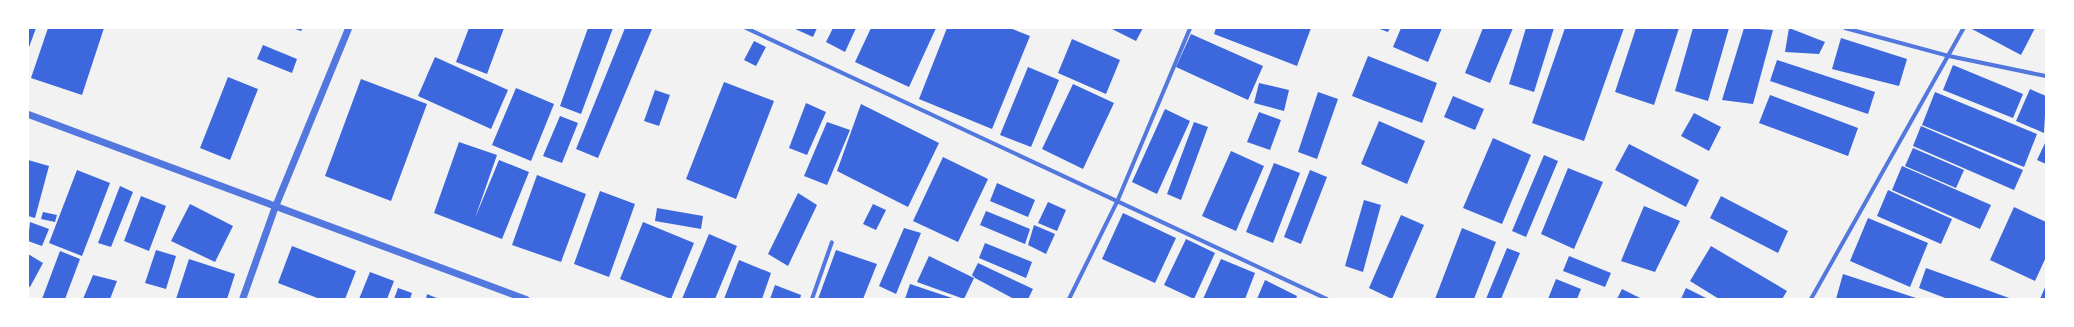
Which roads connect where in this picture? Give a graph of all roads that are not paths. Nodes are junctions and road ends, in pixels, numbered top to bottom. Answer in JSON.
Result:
{"nodes":[{"id":1,"x":348,"y":28,"type":"edge"},
{"id":2,"x":746,"y":28,"type":"edge"},
{"id":3,"x":1190,"y":28,"type":"edge"},
{"id":4,"x":1845,"y":28,"type":"edge"},
{"id":5,"x":1964,"y":28,"type":"edge"},
{"id":6,"x":1949,"y":56,"type":"junction"},
{"id":7,"x":2046,"y":76,"type":"edge"},
{"id":8,"x":28,"y":114,"type":"edge"},
{"id":9,"x":1117,"y":202,"type":"junction"},
{"id":10,"x":274,"y":206,"type":"junction"},
{"id":11,"x":832,"y":242,"type":"dead end"},
{"id":12,"x":242,"y":299,"type":"edge"},
{"id":13,"x":526,"y":299,"type":"edge"},
{"id":14,"x":812,"y":299,"type":"edge"},
{"id":15,"x":1069,"y":299,"type":"edge"},
{"id":16,"x":1327,"y":299,"type":"edge"},
{"id":17,"x":1811,"y":299,"type":"edge"}],
"edges":[{"from":1,"to":10,"type":"street"},
{"from":2,"to":9,"type":"street"},
{"from":3,"to":9,"type":"street"},
{"from":4,"to":6,"type":"street"},
{"from":5,"to":6,"type":"street"},
{"from":6,"to":7,"type":"street"},
{"from":6,"to":17,"type":"street"},
{"from":8,"to":10,"type":"street"},
{"from":9,"to":15,"type":"street"},
{"from":9,"to":16,"type":"street"},
{"from":10,"to":12,"type":"street"},
{"from":10,"to":13,"type":"street"},
{"from":11,"to":14,"type":"street"}]}
